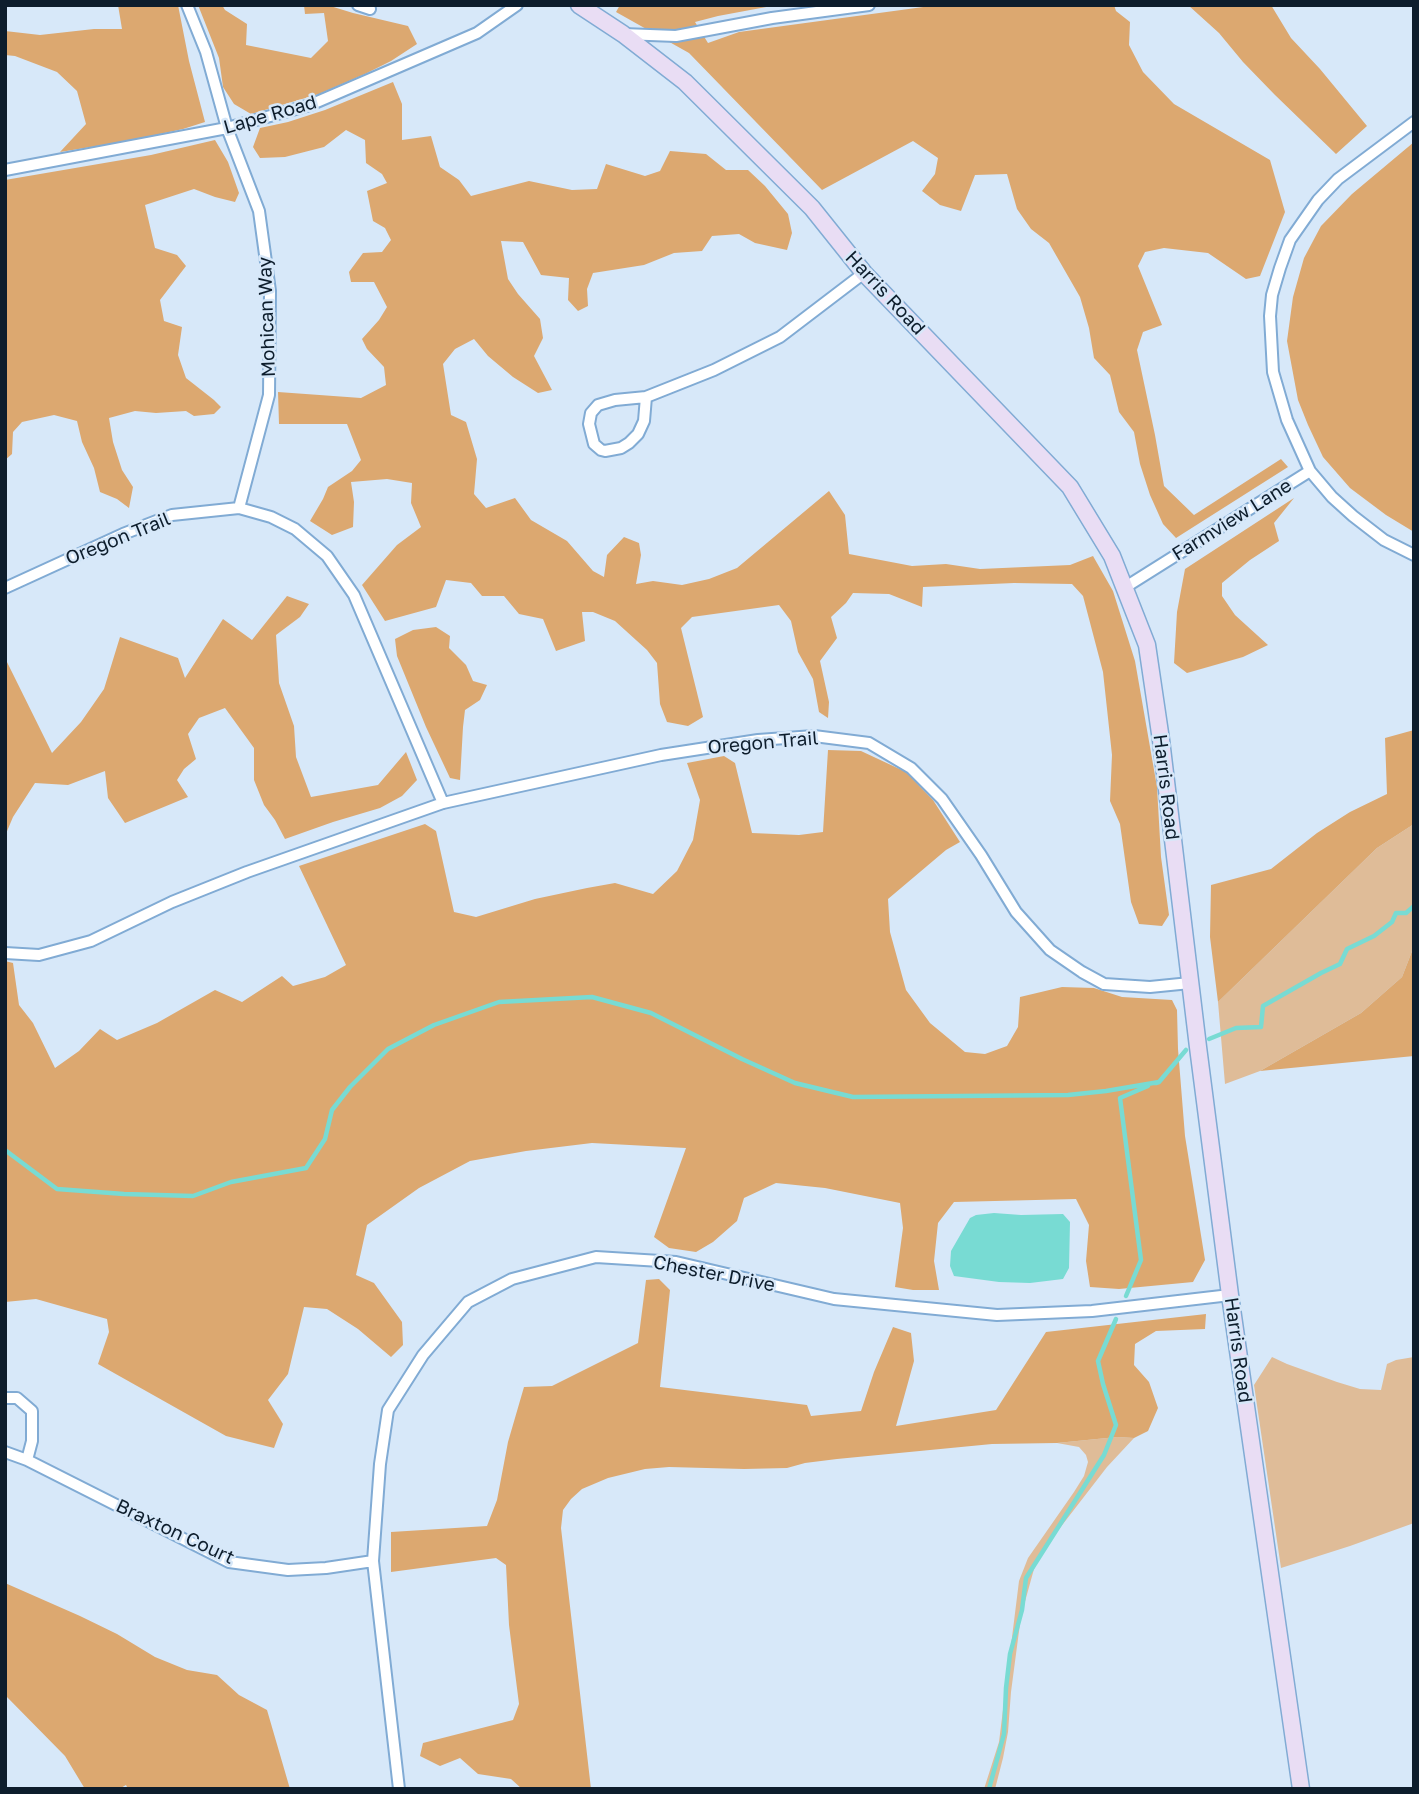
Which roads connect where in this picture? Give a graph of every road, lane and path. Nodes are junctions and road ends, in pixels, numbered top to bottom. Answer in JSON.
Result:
{"nodes":[{"id":1,"x":187,"y":5,"type":"edge"},
{"id":2,"x":358,"y":5,"type":"edge"},
{"id":3,"x":517,"y":5,"type":"edge"},
{"id":4,"x":579,"y":5,"type":"edge"},
{"id":5,"x":869,"y":5,"type":"edge"},
{"id":6,"x":370,"y":9,"type":"dead end"},
{"id":7,"x":623,"y":34,"type":"junction"},
{"id":8,"x":1414,"y":122,"type":"edge"},
{"id":9,"x":227,"y":128,"type":"junction"},
{"id":10,"x":5,"y":170,"type":"edge"},
{"id":11,"x":864,"y":273,"type":"junction"},
{"id":12,"x":646,"y":397,"type":"junction"},
{"id":13,"x":1310,"y":471,"type":"junction"},
{"id":14,"x":239,"y":508,"type":"junction"},
{"id":15,"x":1414,"y":555,"type":"edge"},
{"id":16,"x":1124,"y":587,"type":"junction"},
{"id":17,"x":5,"y":588,"type":"edge"},
{"id":18,"x":443,"y":803,"type":"junction"},
{"id":19,"x":5,"y":953,"type":"edge"},
{"id":20,"x":1190,"y":983,"type":"junction"},
{"id":21,"x":1230,"y":1295,"type":"junction"},
{"id":22,"x":5,"y":1398,"type":"edge"},
{"id":23,"x":5,"y":1452,"type":"edge"},
{"id":24,"x":27,"y":1460,"type":"junction"},
{"id":25,"x":373,"y":1561,"type":"junction"},
{"id":26,"x":399,"y":1789,"type":"edge"},
{"id":27,"x":1301,"y":1789,"type":"edge"}],
"edges":[{"from":1,"to":9,"type":"street","name":"Mohican Way"},
{"from":2,"to":6,"type":"street"},
{"from":3,"to":9,"type":"street","name":"Lape Road"},
{"from":4,"to":7,"type":"street","name":"Harris Road"},
{"from":5,"to":7,"type":"street"},
{"from":7,"to":11,"type":"street","name":"Harris Road"},
{"from":8,"to":13,"type":"street","name":"Farmview Lane"},
{"from":9,"to":10,"type":"street","name":"Lape Road"},
{"from":9,"to":14,"type":"street","name":"Mohican Way"},
{"from":11,"to":12,"type":"street"},
{"from":11,"to":16,"type":"street","name":"Harris Road"},
{"from":12,"to":12,"type":"street"},
{"from":13,"to":15,"type":"street"},
{"from":13,"to":16,"type":"street","name":"Farmview Lane"},
{"from":14,"to":17,"type":"street","name":"Oregon Trail"},
{"from":14,"to":18,"type":"street","name":"Oregon Trail"},
{"from":16,"to":20,"type":"street","name":"Harris Road"},
{"from":18,"to":19,"type":"street","name":"Oregon Trail"},
{"from":18,"to":20,"type":"street","name":"Oregon Trail"},
{"from":20,"to":21,"type":"street","name":"Harris Road"},
{"from":21,"to":25,"type":"street","name":"Chester Drive"},
{"from":21,"to":27,"type":"street","name":"Harris Road"},
{"from":22,"to":24,"type":"street"},
{"from":23,"to":24,"type":"street","name":"Braxton Court"},
{"from":24,"to":25,"type":"street","name":"Braxton Court"},
{"from":25,"to":26,"type":"street","name":"Chester Drive"}]}
